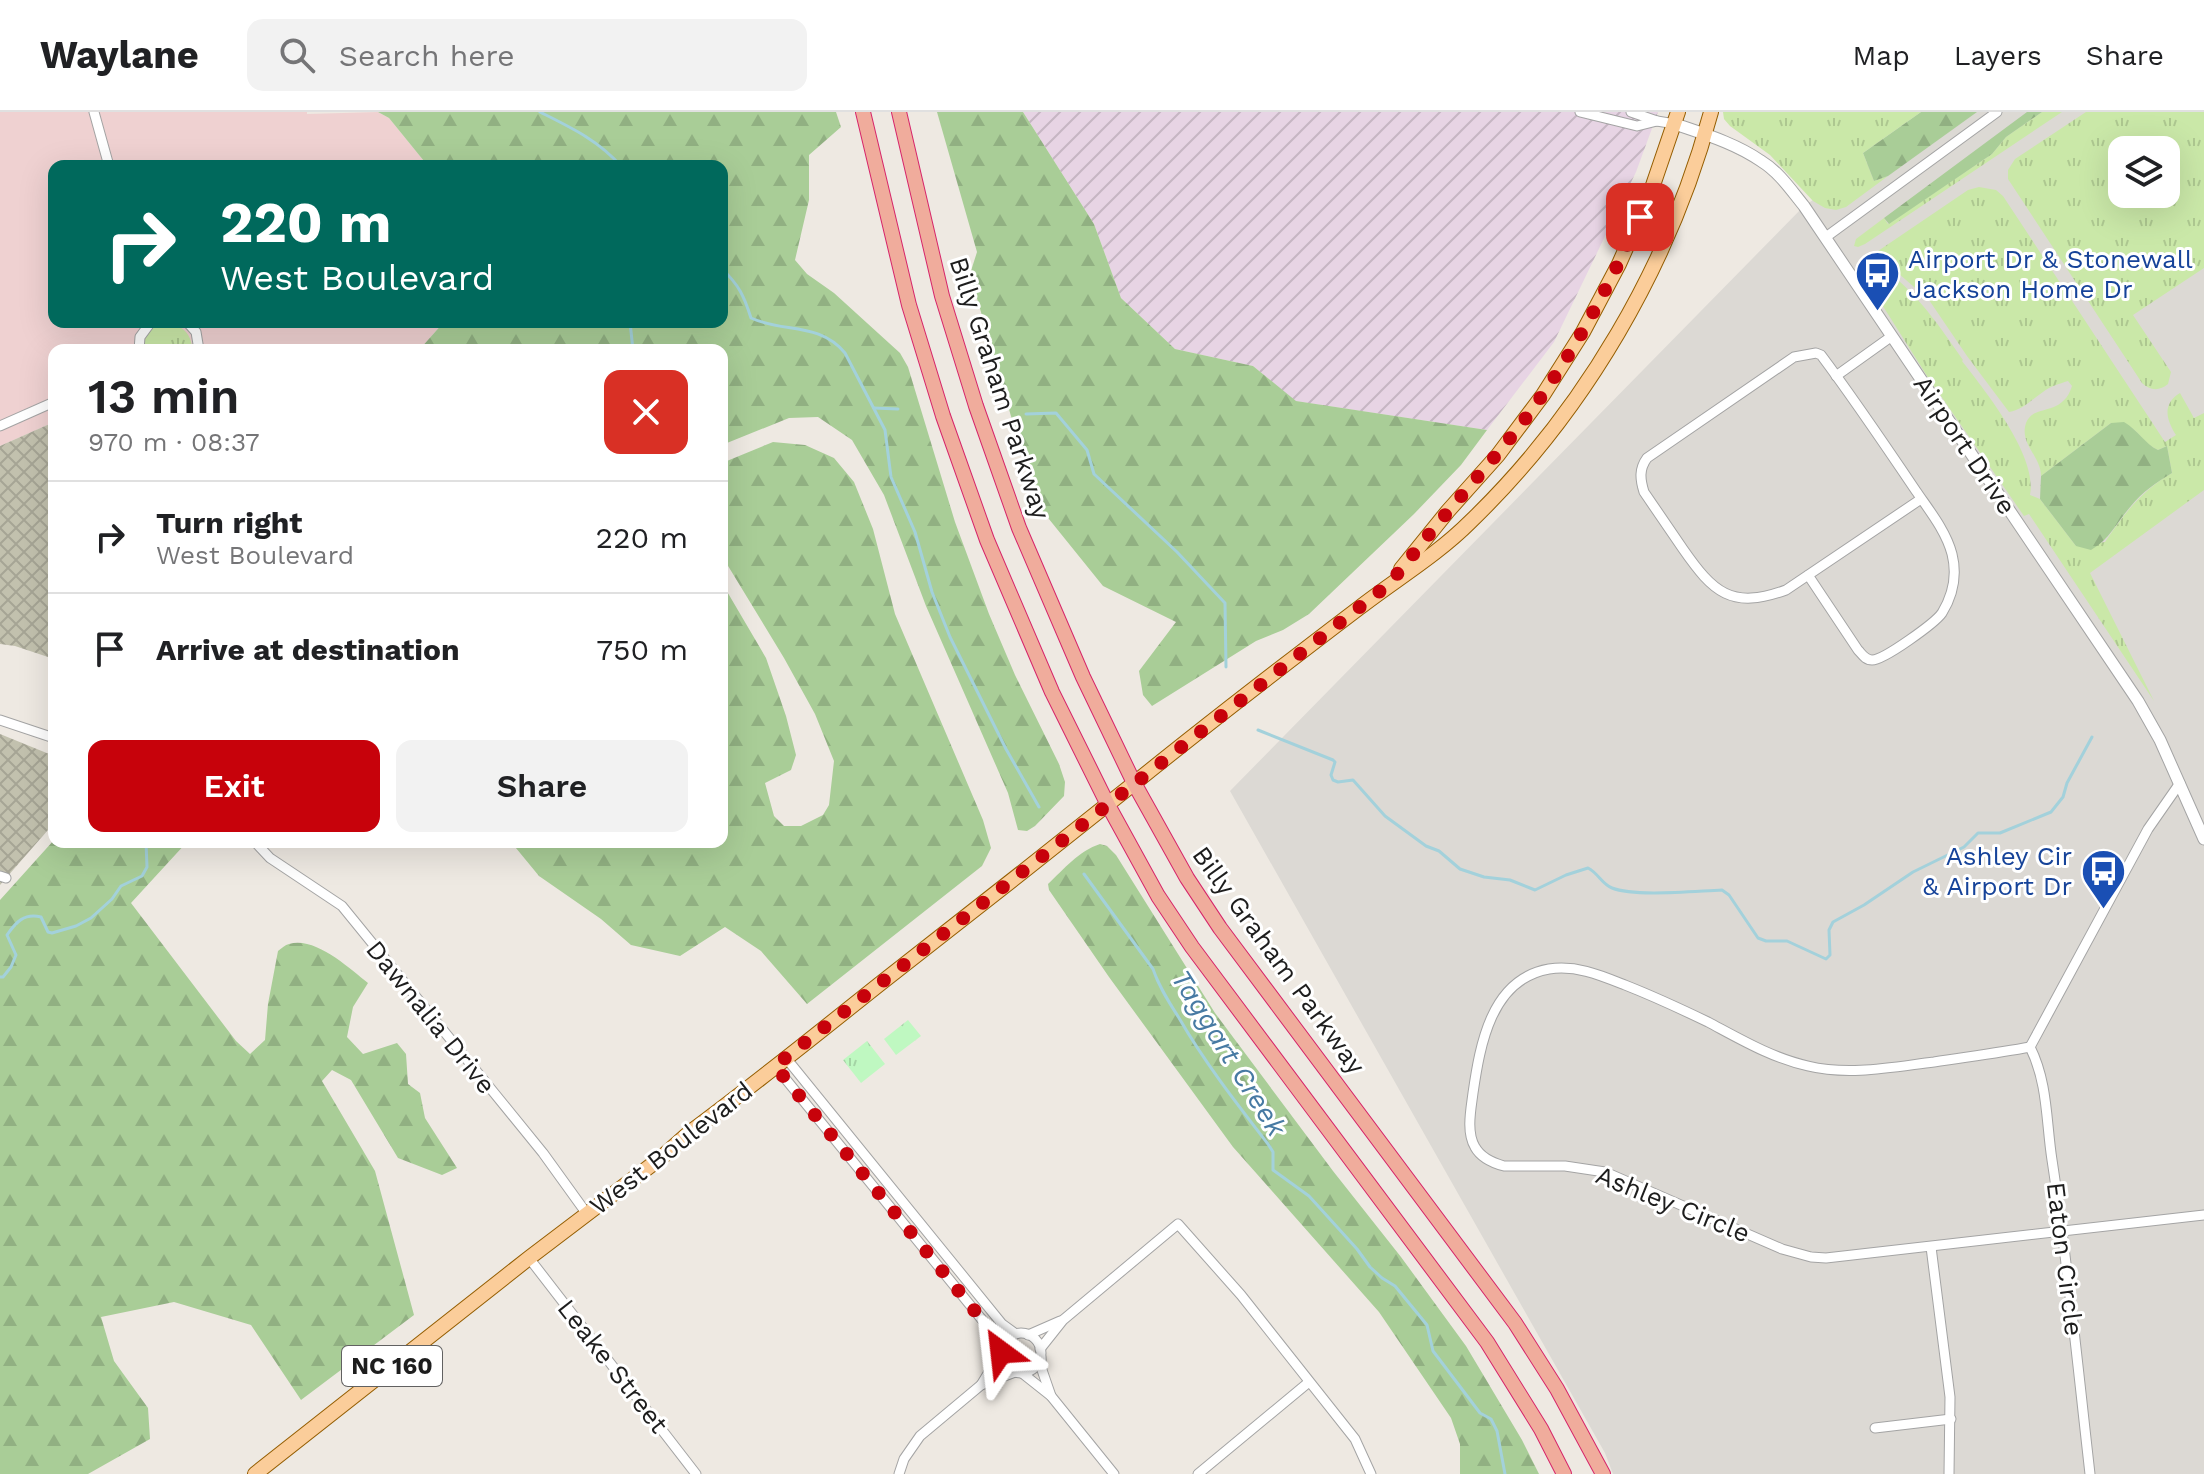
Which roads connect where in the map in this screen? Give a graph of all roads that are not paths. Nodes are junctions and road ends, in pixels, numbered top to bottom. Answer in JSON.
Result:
{"nodes":[{"id":1,"x":94,"y":112,"type":"edge"},
{"id":2,"x":863,"y":112,"type":"edge"},
{"id":3,"x":899,"y":112,"type":"edge"},
{"id":4,"x":1580,"y":112,"type":"edge"},
{"id":5,"x":1631,"y":112,"type":"edge"},
{"id":6,"x":1711,"y":112,"type":"edge"},
{"id":7,"x":1997,"y":112,"type":"edge"},
{"id":8,"x":1677,"y":118,"type":"edge"},
{"id":9,"x":1657,"y":121,"type":"junction"},
{"id":10,"x":1705,"y":135,"type":"junction"},
{"id":11,"x":107,"y":160,"type":"edge"},
{"id":12,"x":1826,"y":237,"type":"junction"},
{"id":13,"x":1892,"y":336,"type":"junction"},
{"id":14,"x":1836,"y":376,"type":"junction"},
{"id":15,"x":48,"y":405,"type":"edge"},
{"id":16,"x":0,"y":426,"type":"edge"},
{"id":17,"x":1921,"y":499,"type":"junction"},
{"id":18,"x":1808,"y":575,"type":"junction"},
{"id":19,"x":1389,"y":584,"type":"junction"},
{"id":20,"x":0,"y":720,"type":"edge"},
{"id":21,"x":48,"y":736,"type":"edge"},
{"id":22,"x":1134,"y":783,"type":"junction"},
{"id":23,"x":2180,"y":783,"type":"junction"},
{"id":24,"x":1108,"y":805,"type":"junction"},
{"id":25,"x":2204,"y":839,"type":"edge"},
{"id":26,"x":261,"y":848,"type":"edge"},
{"id":27,"x":2030,"y":1047,"type":"junction"},
{"id":28,"x":781,"y":1062,"type":"junction"},
{"id":29,"x":587,"y":1214,"type":"junction"},
{"id":30,"x":2204,"y":1215,"type":"edge"},
{"id":31,"x":2063,"y":1231,"type":"junction"},
{"id":32,"x":1931,"y":1247,"type":"junction"},
{"id":33,"x":529,"y":1258,"type":"junction"},
{"id":34,"x":1063,"y":1320,"type":"junction"},
{"id":35,"x":1016,"y":1334,"type":"junction"},
{"id":36,"x":1028,"y":1335,"type":"junction"},
{"id":37,"x":1001,"y":1350,"type":"junction"},
{"id":38,"x":1040,"y":1353,"type":"junction"},
{"id":39,"x":1018,"y":1373,"type":"junction"},
{"id":40,"x":1309,"y":1382,"type":"junction"},
{"id":41,"x":981,"y":1385,"type":"junction"},
{"id":42,"x":1051,"y":1396,"type":"junction"},
{"id":43,"x":1951,"y":1419,"type":"junction"},
{"id":44,"x":1875,"y":1428,"type":"dead end"},
{"id":45,"x":255,"y":1474,"type":"edge"},
{"id":46,"x":696,"y":1474,"type":"edge"},
{"id":47,"x":899,"y":1474,"type":"edge"},
{"id":48,"x":1114,"y":1474,"type":"edge"},
{"id":49,"x":1198,"y":1474,"type":"edge"},
{"id":50,"x":1371,"y":1474,"type":"edge"},
{"id":51,"x":1564,"y":1474,"type":"edge"},
{"id":52,"x":1603,"y":1474,"type":"edge"},
{"id":53,"x":1949,"y":1474,"type":"edge"},
{"id":54,"x":2090,"y":1474,"type":"edge"}],
"edges":[{"from":1,"to":11,"type":"street"},
{"from":2,"to":24,"type":"highway"},
{"from":3,"to":22,"type":"highway","name":"Billy Graham Parkway"},
{"from":4,"to":9,"type":"street","name":"Airport Drive"},
{"from":5,"to":9,"type":"street","name":"Airport Drive"},
{"from":6,"to":10,"type":"main road","name":"West Boulevard","number":"NC 160"},
{"from":7,"to":12,"type":"street"},
{"from":8,"to":9,"type":"street","name":"Airport Drive"},
{"from":8,"to":10,"type":"street","name":"Airport Drive"},
{"from":8,"to":19,"type":"main road","name":"West Boulevard","number":"NC 160"},
{"from":10,"to":12,"type":"street","name":"Airport Drive"},
{"from":10,"to":19,"type":"main road","name":"West Boulevard","number":"NC 160"},
{"from":12,"to":13,"type":"street","name":"Airport Drive"},
{"from":13,"to":14,"type":"street"},
{"from":13,"to":23,"type":"street","name":"Airport Drive"},
{"from":14,"to":17,"type":"street"},
{"from":14,"to":18,"type":"street"},
{"from":15,"to":16,"type":"street"},
{"from":17,"to":18,"type":"street"},
{"from":17,"to":18,"type":"street"},
{"from":19,"to":22,"type":"main road","name":"West Boulevard","number":"NC 160"},
{"from":20,"to":21,"type":"street"},
{"from":22,"to":24,"type":"main road","name":"West Boulevard","number":"NC 160"},
{"from":22,"to":52,"type":"highway","name":"Billy Graham Parkway"},
{"from":23,"to":25,"type":"street","name":"Airport Drive"},
{"from":23,"to":27,"type":"street"},
{"from":24,"to":28,"type":"main road","name":"West Boulevard","number":"NC 160"},
{"from":24,"to":51,"type":"highway"},
{"from":26,"to":29,"type":"street","name":"Dawnalia Drive"},
{"from":27,"to":31,"type":"street","name":"Eaton Circle"},
{"from":27,"to":32,"type":"street","name":"Ashley Circle"},
{"from":28,"to":29,"type":"main road","name":"West Boulevard","number":"NC 160"},
{"from":28,"to":35,"type":"street"},
{"from":28,"to":37,"type":"street"},
{"from":29,"to":33,"type":"main road","name":"West Boulevard","number":"NC 160"},
{"from":30,"to":31,"type":"street","name":"Ashley Circle"},
{"from":31,"to":32,"type":"street","name":"Ashley Circle"},
{"from":31,"to":54,"type":"street","name":"Eaton Circle"},
{"from":32,"to":43,"type":"street"},
{"from":33,"to":45,"type":"main road","name":"West Boulevard","number":"NC 160"},
{"from":33,"to":46,"type":"street","name":"Leake Street"},
{"from":34,"to":36,"type":"street"},
{"from":34,"to":38,"type":"street"},
{"from":34,"to":40,"type":"street"},
{"from":35,"to":36,"type":"street"},
{"from":35,"to":37,"type":"street"},
{"from":36,"to":38,"type":"street"},
{"from":37,"to":39,"type":"street"},
{"from":37,"to":41,"type":"street"},
{"from":38,"to":39,"type":"street"},
{"from":38,"to":42,"type":"street"},
{"from":39,"to":41,"type":"street"},
{"from":39,"to":42,"type":"street"},
{"from":40,"to":49,"type":"street"},
{"from":40,"to":50,"type":"street"},
{"from":41,"to":47,"type":"street"},
{"from":42,"to":48,"type":"street"},
{"from":43,"to":44,"type":"street"},
{"from":43,"to":53,"type":"street"}]}
